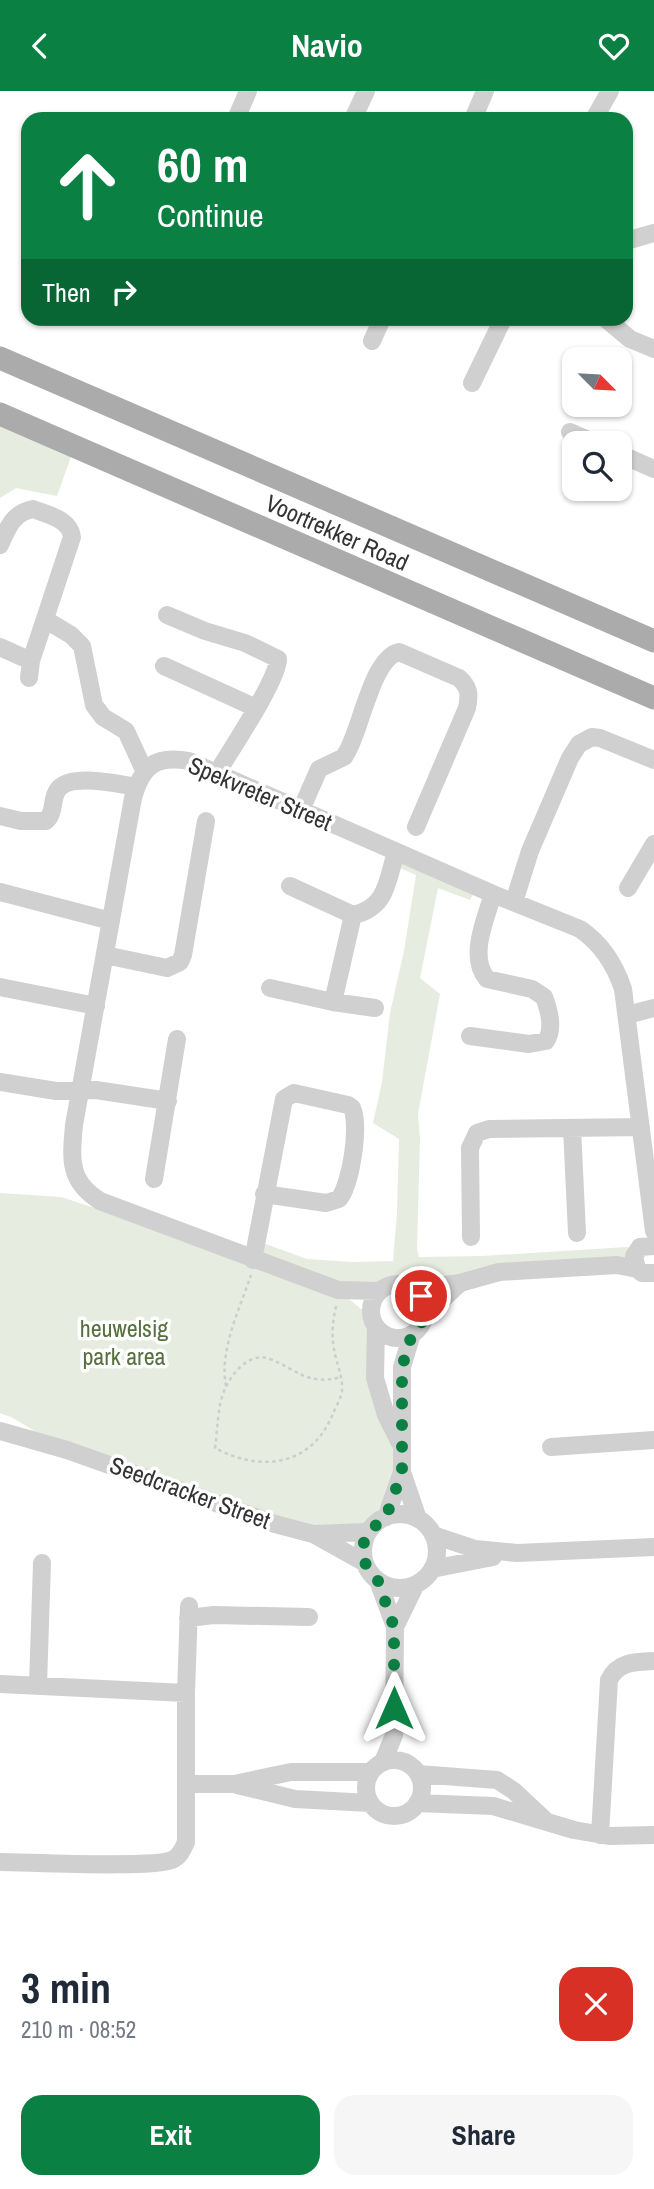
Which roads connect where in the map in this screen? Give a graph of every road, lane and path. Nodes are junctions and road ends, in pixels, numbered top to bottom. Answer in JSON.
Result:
{"nodes":[{"id":1,"x":248,"y":91,"type":"edge"},
{"id":2,"x":366,"y":91,"type":"edge"},
{"id":3,"x":485,"y":91,"type":"edge"},
{"id":4,"x":610,"y":91,"type":"edge"},
{"id":5,"x":242,"y":112,"type":"edge"},
{"id":6,"x":356,"y":112,"type":"edge"},
{"id":7,"x":476,"y":112,"type":"edge"},
{"id":8,"x":598,"y":112,"type":"edge"},
{"id":9,"x":654,"y":233,"type":"edge"},
{"id":10,"x":633,"y":239,"type":"edge"},
{"id":11,"x":379,"y":326,"type":"edge"},
{"id":12,"x":500,"y":326,"type":"edge"},
{"id":13,"x":615,"y":326,"type":"edge"},
{"id":14,"x":372,"y":341,"type":"dead end"},
{"id":15,"x":654,"y":349,"type":"edge"},
{"id":16,"x":0,"y":358,"type":"edge"},
{"id":17,"x":472,"y":383,"type":"dead end"},
{"id":18,"x":0,"y":414,"type":"edge"},
{"id":19,"x":632,"y":459,"type":"edge"},
{"id":20,"x":654,"y":469,"type":"edge"},
{"id":21,"x":0,"y":545,"type":"edge"},
{"id":22,"x":167,"y":615,"type":"dead end"},
{"id":23,"x":46,"y":620,"type":"junction"},
{"id":24,"x":654,"y":641,"type":"edge"},
{"id":25,"x":0,"y":647,"type":"edge"},
{"id":26,"x":164,"y":666,"type":"dead end"},
{"id":27,"x":654,"y":698,"type":"edge"},
{"id":28,"x":256,"y":708,"type":"junction"},
{"id":29,"x":654,"y":760,"type":"edge"},
{"id":30,"x":144,"y":770,"type":"junction"},
{"id":31,"x":218,"y":773,"type":"junction"},
{"id":32,"x":136,"y":787,"type":"junction"},
{"id":33,"x":301,"y":810,"type":"junction"},
{"id":34,"x":0,"y":816,"type":"edge"},
{"id":35,"x":206,"y":821,"type":"dead end"},
{"id":36,"x":416,"y":827,"type":"dead end"},
{"id":37,"x":654,"y":844,"type":"edge"},
{"id":38,"x":396,"y":852,"type":"junction"},
{"id":39,"x":290,"y":886,"type":"dead end"},
{"id":40,"x":628,"y":888,"type":"dead end"},
{"id":41,"x":0,"y":892,"type":"edge"},
{"id":42,"x":493,"y":894,"type":"junction"},
{"id":43,"x":514,"y":902,"type":"junction"},
{"id":44,"x":353,"y":915,"type":"junction"},
{"id":45,"x":111,"y":921,"type":"junction"},
{"id":46,"x":105,"y":955,"type":"junction"},
{"id":47,"x":0,"y":987,"type":"edge"},
{"id":48,"x":270,"y":988,"type":"dead end"},
{"id":49,"x":333,"y":1002,"type":"junction"},
{"id":50,"x":96,"y":1006,"type":"junction"},
{"id":51,"x":374,"y":1008,"type":"dead end"},
{"id":52,"x":654,"y":1009,"type":"edge"},
{"id":53,"x":628,"y":1015,"type":"junction"},
{"id":54,"x":470,"y":1036,"type":"dead end"},
{"id":55,"x":177,"y":1039,"type":"dead end"},
{"id":56,"x":0,"y":1083,"type":"edge"},
{"id":57,"x":82,"y":1089,"type":"junction"},
{"id":58,"x":168,"y":1101,"type":"junction"},
{"id":59,"x":572,"y":1128,"type":"junction"},
{"id":60,"x":646,"y":1137,"type":"edge"},
{"id":61,"x":154,"y":1179,"type":"dead end"},
{"id":62,"x":264,"y":1194,"type":"junction"},
{"id":63,"x":577,"y":1233,"type":"dead end"},
{"id":64,"x":471,"y":1237,"type":"dead end"},
{"id":65,"x":648,"y":1255,"type":"edge"},
{"id":66,"x":255,"y":1260,"type":"junction"},
{"id":67,"x":460,"y":1283,"type":"junction"},
{"id":68,"x":414,"y":1289,"type":"junction"},
{"id":69,"x":338,"y":1290,"type":"junction"},
{"id":70,"x":379,"y":1291,"type":"junction"},
{"id":71,"x":424,"y":1317,"type":"junction"},
{"id":72,"x":376,"y":1325,"type":"junction"},
{"id":73,"x":412,"y":1334,"type":"junction"},
{"id":74,"x":402,"y":1367,"type":"junction"},
{"id":75,"x":341,"y":1377,"type":"junction"},
{"id":76,"x":226,"y":1386,"type":"junction"},
{"id":77,"x":0,"y":1418,"type":"edge"},
{"id":78,"x":0,"y":1431,"type":"edge"},
{"id":79,"x":654,"y":1440,"type":"edge"},
{"id":80,"x":401,"y":1446,"type":"junction"},
{"id":81,"x":551,"y":1447,"type":"dead end"},
{"id":82,"x":67,"y":1450,"type":"junction"},
{"id":83,"x":402,"y":1472,"type":"junction"},
{"id":84,"x":386,"y":1517,"type":"junction"},
{"id":85,"x":418,"y":1519,"type":"junction"},
{"id":86,"x":368,"y":1532,"type":"junction"},
{"id":87,"x":313,"y":1535,"type":"junction"},
{"id":88,"x":433,"y":1535,"type":"junction"},
{"id":89,"x":654,"y":1547,"type":"edge"},
{"id":90,"x":517,"y":1553,"type":"junction"},
{"id":91,"x":42,"y":1563,"type":"dead end"},
{"id":92,"x":365,"y":1563,"type":"junction"},
{"id":93,"x":432,"y":1569,"type":"junction"},
{"id":94,"x":378,"y":1581,"type":"junction"},
{"id":95,"x":416,"y":1584,"type":"junction"},
{"id":96,"x":309,"y":1617,"type":"dead end"},
{"id":97,"x":394,"y":1627,"type":"junction"},
{"id":98,"x":654,"y":1661,"type":"edge"},
{"id":99,"x":0,"y":1684,"type":"edge"},
{"id":100,"x":38,"y":1685,"type":"junction"},
{"id":101,"x":186,"y":1693,"type":"junction"},
{"id":102,"x":394,"y":1735,"type":"junction"},
{"id":103,"x":377,"y":1767,"type":"junction"},
{"id":104,"x":414,"y":1770,"type":"junction"},
{"id":105,"x":322,"y":1772,"type":"junction"},
{"id":106,"x":468,"y":1778,"type":"junction"},
{"id":107,"x":186,"y":1784,"type":"junction"},
{"id":108,"x":234,"y":1784,"type":"junction"},
{"id":109,"x":322,"y":1801,"type":"junction"},
{"id":110,"x":370,"y":1803,"type":"junction"},
{"id":111,"x":417,"y":1803,"type":"junction"},
{"id":112,"x":469,"y":1805,"type":"junction"},
{"id":113,"x":548,"y":1822,"type":"junction"},
{"id":114,"x":600,"y":1835,"type":"junction"},
{"id":115,"x":654,"y":1835,"type":"edge"},
{"id":116,"x":0,"y":1862,"type":"edge"}],
"edges":[{"from":1,"to":5,"type":"street"},
{"from":2,"to":6,"type":"street"},
{"from":3,"to":7,"type":"street"},
{"from":4,"to":8,"type":"street"},
{"from":9,"to":10,"type":"street"},
{"from":11,"to":14,"type":"street"},
{"from":12,"to":17,"type":"street"},
{"from":13,"to":15,"type":"street"},
{"from":16,"to":24,"type":"main road","name":"Voortrekker Road"},
{"from":18,"to":27,"type":"main road","name":"Voortrekker Road"},
{"from":19,"to":20,"type":"street"},
{"from":21,"to":23,"type":"street"},
{"from":22,"to":28,"type":"street"},
{"from":23,"to":25,"type":"street"},
{"from":23,"to":30,"type":"street"},
{"from":26,"to":28,"type":"street"},
{"from":28,"to":31,"type":"street"},
{"from":29,"to":43,"type":"street"},
{"from":30,"to":31,"type":"street","name":"Spekvreter Street"},
{"from":30,"to":32,"type":"street"},
{"from":31,"to":33,"type":"street","name":"Spekvreter Street"},
{"from":32,"to":34,"type":"street"},
{"from":32,"to":45,"type":"street"},
{"from":33,"to":36,"type":"street"},
{"from":33,"to":38,"type":"street","name":"Spekvreter Street"},
{"from":35,"to":46,"type":"street"},
{"from":37,"to":40,"type":"street"},
{"from":38,"to":42,"type":"street","name":"Spekvreter Street"},
{"from":38,"to":44,"type":"street"},
{"from":39,"to":44,"type":"street"},
{"from":41,"to":45,"type":"street"},
{"from":42,"to":43,"type":"street","name":"Spekvreter Street"},
{"from":42,"to":54,"type":"street"},
{"from":43,"to":53,"type":"street","name":"Spekvreter Street"},
{"from":44,"to":49,"type":"street"},
{"from":45,"to":46,"type":"street"},
{"from":46,"to":50,"type":"street"},
{"from":47,"to":50,"type":"street"},
{"from":48,"to":49,"type":"street"},
{"from":49,"to":51,"type":"street"},
{"from":50,"to":57,"type":"street"},
{"from":52,"to":53,"type":"street"},
{"from":53,"to":60,"type":"street","name":"Spekvreter Street"},
{"from":55,"to":58,"type":"street"},
{"from":56,"to":57,"type":"street"},
{"from":57,"to":58,"type":"street"},
{"from":57,"to":66,"type":"street"},
{"from":58,"to":61,"type":"street"},
{"from":59,"to":60,"type":"street"},
{"from":59,"to":63,"type":"street"},
{"from":59,"to":64,"type":"street"},
{"from":60,"to":65,"type":"street","name":"Spekvreter Street"},
{"from":62,"to":62,"type":"street"},
{"from":62,"to":66,"type":"street"},
{"from":65,"to":67,"type":"street","name":"Spekvreter Street"},
{"from":66,"to":69,"type":"street"},
{"from":66,"to":76,"type":"path"},
{"from":67,"to":68,"type":"street","name":"Spekvreter Street"},
{"from":67,"to":71,"type":"street","name":"Spekvreter Street"},
{"from":68,"to":70,"type":"street"},
{"from":68,"to":71,"type":"street"},
{"from":69,"to":70,"type":"street"},
{"from":69,"to":72,"type":"street"},
{"from":69,"to":75,"type":"path"},
{"from":70,"to":72,"type":"street"},
{"from":71,"to":73,"type":"street"},
{"from":72,"to":73,"type":"street"},
{"from":72,"to":74,"type":"street"},
{"from":72,"to":80,"type":"street"},
{"from":73,"to":74,"type":"street"},
{"from":74,"to":80,"type":"street"},
{"from":75,"to":76,"type":"path"},
{"from":75,"to":76,"type":"path"},
{"from":77,"to":82,"type":"street","name":"Seedcracker Street"},
{"from":78,"to":82,"type":"street","name":"Seedcracker Street"},
{"from":79,"to":81,"type":"street"},
{"from":80,"to":83,"type":"street"},
{"from":82,"to":87,"type":"street","name":"Seedcracker Street"},
{"from":83,"to":84,"type":"street"},
{"from":83,"to":85,"type":"street"},
{"from":84,"to":85,"type":"street"},
{"from":84,"to":86,"type":"street"},
{"from":85,"to":88,"type":"street"},
{"from":86,"to":87,"type":"street","name":"Seedcracker Street"},
{"from":86,"to":92,"type":"street"},
{"from":87,"to":92,"type":"street","name":"Seedcracker Street"},
{"from":88,"to":90,"type":"street"},
{"from":88,"to":93,"type":"street"},
{"from":89,"to":90,"type":"street"},
{"from":90,"to":93,"type":"street"},
{"from":91,"to":100,"type":"street"},
{"from":92,"to":94,"type":"street"},
{"from":93,"to":95,"type":"street"},
{"from":94,"to":95,"type":"street"},
{"from":94,"to":97,"type":"street"},
{"from":95,"to":97,"type":"street"},
{"from":96,"to":101,"type":"street"},
{"from":97,"to":102,"type":"street"},
{"from":98,"to":114,"type":"street"},
{"from":99,"to":100,"type":"street"},
{"from":100,"to":101,"type":"street"},
{"from":101,"to":107,"type":"street"},
{"from":102,"to":103,"type":"street"},
{"from":102,"to":104,"type":"street"},
{"from":103,"to":104,"type":"street"},
{"from":103,"to":105,"type":"street"},
{"from":103,"to":110,"type":"street"},
{"from":104,"to":106,"type":"street"},
{"from":104,"to":111,"type":"street"},
{"from":105,"to":108,"type":"street"},
{"from":105,"to":109,"type":"street"},
{"from":106,"to":112,"type":"street"},
{"from":106,"to":113,"type":"street"},
{"from":107,"to":108,"type":"street"},
{"from":107,"to":116,"type":"street"},
{"from":108,"to":109,"type":"street"},
{"from":109,"to":110,"type":"street"},
{"from":110,"to":111,"type":"street"},
{"from":111,"to":112,"type":"street"},
{"from":112,"to":113,"type":"street"},
{"from":113,"to":114,"type":"street"},
{"from":114,"to":115,"type":"street"}]}
